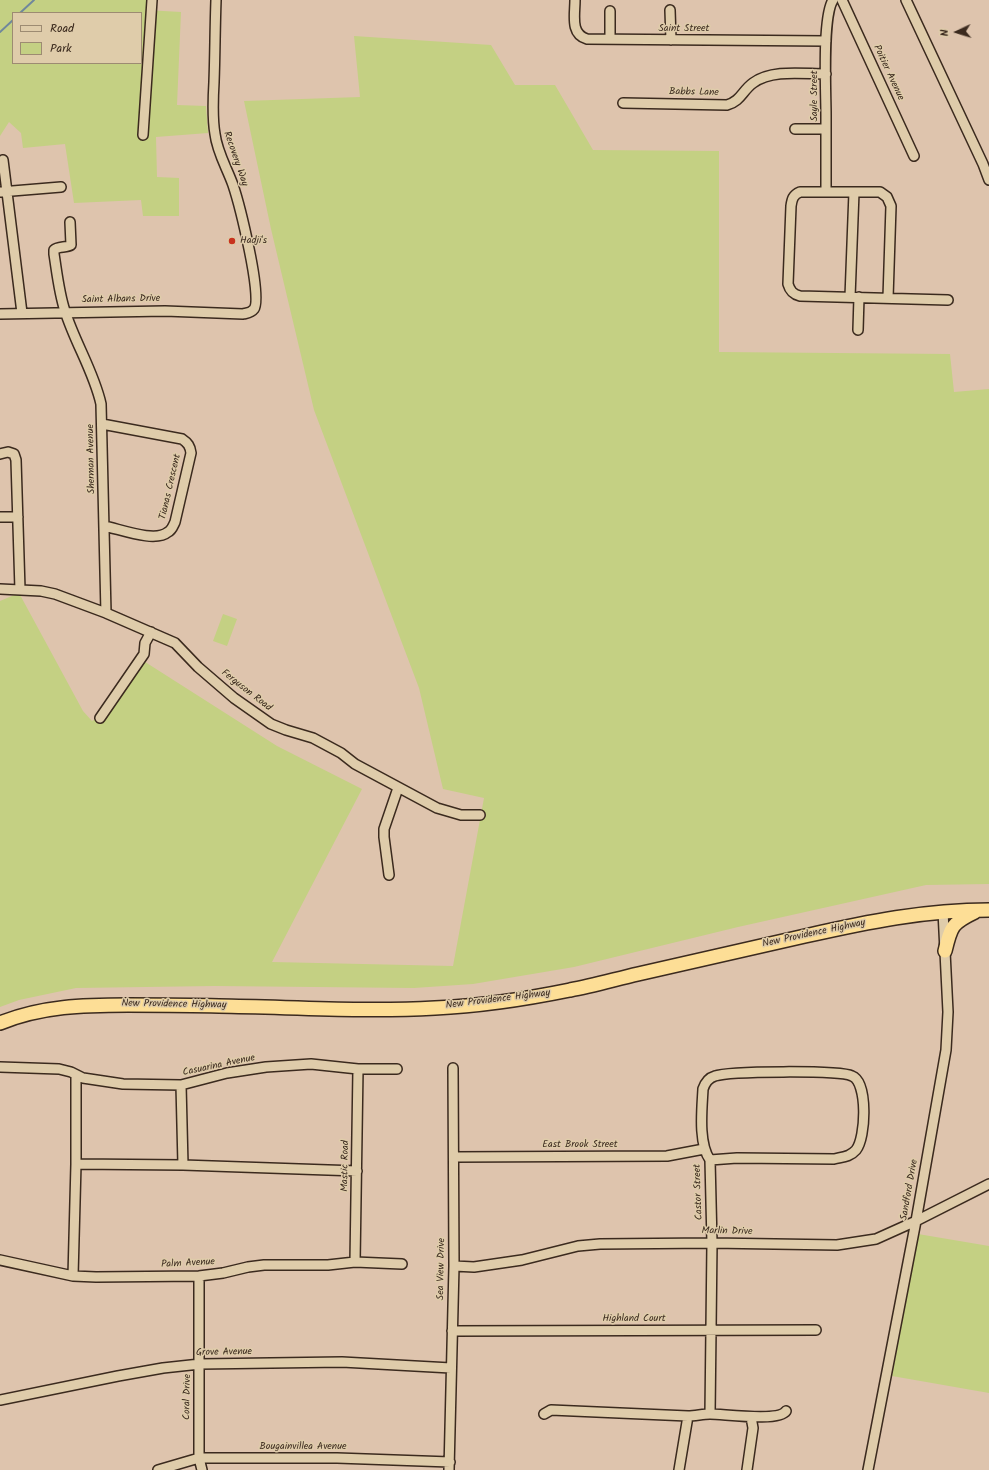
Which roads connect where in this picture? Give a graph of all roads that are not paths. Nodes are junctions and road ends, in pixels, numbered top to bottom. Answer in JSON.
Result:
{"nodes":[{"id":1,"x":152,"y":0,"type":"edge"},
{"id":2,"x":216,"y":0,"type":"edge"},
{"id":3,"x":575,"y":0,"type":"edge"},
{"id":4,"x":833,"y":0,"type":"edge"},
{"id":5,"x":842,"y":0,"type":"edge"},
{"id":6,"x":906,"y":0,"type":"edge"},
{"id":7,"x":670,"y":10,"type":"dead end"},
{"id":8,"x":610,"y":11,"type":"dead end"},
{"id":9,"x":610,"y":39,"type":"junction"},
{"id":10,"x":671,"y":40,"type":"junction"},
{"id":11,"x":826,"y":40,"type":"junction"},
{"id":12,"x":826,"y":74,"type":"junction"},
{"id":13,"x":623,"y":103,"type":"dead end"},
{"id":14,"x":795,"y":129,"type":"dead end"},
{"id":15,"x":826,"y":129,"type":"junction"},
{"id":16,"x":143,"y":135,"type":"dead end"},
{"id":17,"x":914,"y":156,"type":"dead end"},
{"id":18,"x":3,"y":160,"type":"dead end"},
{"id":19,"x":989,"y":180,"type":"edge"},
{"id":20,"x":61,"y":187,"type":"dead end"},
{"id":21,"x":4,"y":192,"type":"edge"},
{"id":22,"x":826,"y":192,"type":"junction"},
{"id":23,"x":854,"y":192,"type":"junction"},
{"id":24,"x":70,"y":222,"type":"dead end"},
{"id":25,"x":854,"y":297,"type":"junction"},
{"id":26,"x":888,"y":298,"type":"junction"},
{"id":27,"x":948,"y":300,"type":"dead end"},
{"id":28,"x":65,"y":312,"type":"junction"},
{"id":29,"x":22,"y":313,"type":"junction"},
{"id":30,"x":0,"y":314,"type":"edge"},
{"id":31,"x":243,"y":314,"type":"joint"},
{"id":32,"x":858,"y":330,"type":"dead end"},
{"id":33,"x":102,"y":424,"type":"junction"},
{"id":34,"x":0,"y":454,"type":"edge"},
{"id":35,"x":0,"y":517,"type":"edge"},
{"id":36,"x":18,"y":517,"type":"junction"},
{"id":37,"x":104,"y":526,"type":"junction"},
{"id":38,"x":0,"y":589,"type":"edge"},
{"id":39,"x":20,"y":590,"type":"junction"},
{"id":40,"x":106,"y":612,"type":"junction"},
{"id":41,"x":151,"y":632,"type":"junction"},
{"id":42,"x":100,"y":718,"type":"dead end"},
{"id":43,"x":398,"y":788,"type":"junction"},
{"id":44,"x":480,"y":815,"type":"dead end"},
{"id":45,"x":389,"y":875,"type":"dead end"},
{"id":46,"x":985,"y":910,"type":"edge"},
{"id":47,"x":943,"y":911,"type":"junction"},
{"id":48,"x":945,"y":951,"type":"junction"},
{"id":49,"x":0,"y":1023,"type":"edge"},
{"id":50,"x":0,"y":1067,"type":"edge"},
{"id":51,"x":453,"y":1068,"type":"dead end"},
{"id":52,"x":358,"y":1069,"type":"junction"},
{"id":53,"x":397,"y":1069,"type":"dead end"},
{"id":54,"x":76,"y":1076,"type":"junction"},
{"id":55,"x":181,"y":1085,"type":"junction"},
{"id":56,"x":704,"y":1149,"type":"junction"},
{"id":57,"x":454,"y":1157,"type":"junction"},
{"id":58,"x":710,"y":1160,"type":"junction"},
{"id":59,"x":76,"y":1164,"type":"junction"},
{"id":60,"x":183,"y":1165,"type":"junction"},
{"id":61,"x":356,"y":1171,"type":"junction"},
{"id":62,"x":989,"y":1184,"type":"edge"},
{"id":63,"x":916,"y":1221,"type":"junction"},
{"id":64,"x":712,"y":1243,"type":"junction"},
{"id":65,"x":0,"y":1260,"type":"edge"},
{"id":66,"x":355,"y":1262,"type":"junction"},
{"id":67,"x":402,"y":1264,"type":"dead end"},
{"id":68,"x":454,"y":1266,"type":"junction"},
{"id":69,"x":72,"y":1276,"type":"junction"},
{"id":70,"x":199,"y":1276,"type":"junction"},
{"id":71,"x":710,"y":1330,"type":"junction"},
{"id":72,"x":816,"y":1330,"type":"dead end"},
{"id":73,"x":452,"y":1331,"type":"junction"},
{"id":74,"x":200,"y":1364,"type":"junction"},
{"id":75,"x":452,"y":1368,"type":"junction"},
{"id":76,"x":0,"y":1400,"type":"edge"},
{"id":77,"x":786,"y":1411,"type":"dead end"},
{"id":78,"x":544,"y":1414,"type":"dead end"},
{"id":79,"x":710,"y":1414,"type":"junction"},
{"id":80,"x":688,"y":1416,"type":"junction"},
{"id":81,"x":751,"y":1417,"type":"junction"},
{"id":82,"x":199,"y":1458,"type":"junction"},
{"id":83,"x":450,"y":1466,"type":"edge"},
{"id":84,"x":158,"y":1470,"type":"edge"},
{"id":85,"x":202,"y":1470,"type":"edge"},
{"id":86,"x":679,"y":1470,"type":"edge"},
{"id":87,"x":747,"y":1470,"type":"edge"},
{"id":88,"x":868,"y":1470,"type":"edge"}],
"edges":[{"from":1,"to":16,"type":"street"},
{"from":2,"to":31,"type":"street","name":"Recovery Way"},
{"from":3,"to":9,"type":"street","name":"Saint Street"},
{"from":4,"to":11,"type":"street","name":"Sayle Street"},
{"from":5,"to":17,"type":"street","name":"Poitier Avenue"},
{"from":6,"to":19,"type":"street"},
{"from":7,"to":10,"type":"street"},
{"from":8,"to":9,"type":"street"},
{"from":9,"to":10,"type":"street","name":"Saint Street"},
{"from":10,"to":11,"type":"street","name":"Saint Street"},
{"from":11,"to":12,"type":"street","name":"Sayle Street"},
{"from":12,"to":13,"type":"street","name":"Babbs Lane"},
{"from":12,"to":15,"type":"street","name":"Sayle Street"},
{"from":14,"to":15,"type":"street"},
{"from":15,"to":22,"type":"street","name":"Sayle Street"},
{"from":18,"to":21,"type":"street"},
{"from":20,"to":21,"type":"street"},
{"from":21,"to":29,"type":"street"},
{"from":22,"to":23,"type":"street"},
{"from":22,"to":25,"type":"street"},
{"from":23,"to":25,"type":"street"},
{"from":23,"to":26,"type":"street"},
{"from":24,"to":28,"type":"street","name":"Sherman Avenue"},
{"from":25,"to":26,"type":"street"},
{"from":25,"to":32,"type":"street"},
{"from":26,"to":27,"type":"street"},
{"from":28,"to":29,"type":"street","name":"Saint Albans Drive"},
{"from":28,"to":31,"type":"street","name":"Saint Albans Drive"},
{"from":28,"to":33,"type":"street","name":"Sherman Avenue"},
{"from":29,"to":30,"type":"street","name":"Saint Albans Drive"},
{"from":33,"to":37,"type":"street","name":"Sherman Avenue"},
{"from":33,"to":37,"type":"street","name":"Tianas Crescent"},
{"from":34,"to":36,"type":"street"},
{"from":35,"to":36,"type":"street"},
{"from":36,"to":39,"type":"street"},
{"from":37,"to":40,"type":"street","name":"Sherman Avenue"},
{"from":38,"to":39,"type":"street","name":"Ferguson Road"},
{"from":39,"to":40,"type":"street","name":"Ferguson Road"},
{"from":40,"to":41,"type":"street","name":"Ferguson Road"},
{"from":41,"to":42,"type":"street"},
{"from":41,"to":43,"type":"street","name":"Ferguson Road"},
{"from":43,"to":44,"type":"street","name":"Ferguson Road"},
{"from":43,"to":45,"type":"street"},
{"from":46,"to":47,"type":"highway","name":"New Providence Highway"},
{"from":46,"to":48,"type":"highway"},
{"from":47,"to":48,"type":"street","name":"Sandford Drive"},
{"from":47,"to":49,"type":"highway","name":"New Providence Highway"},
{"from":48,"to":63,"type":"street","name":"Sandford Drive"},
{"from":50,"to":54,"type":"street","name":"Casuarina Avenue"},
{"from":51,"to":57,"type":"street","name":"Sea View Drive"},
{"from":52,"to":53,"type":"street","name":"Casuarina Avenue"},
{"from":52,"to":55,"type":"street","name":"Casuarina Avenue"},
{"from":52,"to":61,"type":"street","name":"Mastic Road"},
{"from":54,"to":55,"type":"street","name":"Casuarina Avenue"},
{"from":54,"to":59,"type":"street"},
{"from":55,"to":60,"type":"street"},
{"from":56,"to":57,"type":"street","name":"East Brook Street"},
{"from":56,"to":58,"type":"street","name":"Castor Street"},
{"from":56,"to":58,"type":"street","name":"Castor Street"},
{"from":57,"to":68,"type":"street","name":"Sea View Drive"},
{"from":58,"to":64,"type":"street","name":"Castor Street"},
{"from":59,"to":60,"type":"street"},
{"from":59,"to":69,"type":"street"},
{"from":60,"to":61,"type":"street"},
{"from":61,"to":66,"type":"street","name":"Mastic Road"},
{"from":62,"to":63,"type":"street","name":"Marlin Drive"},
{"from":63,"to":64,"type":"street","name":"Marlin Drive"},
{"from":63,"to":88,"type":"street","name":"Sandford Drive"},
{"from":64,"to":68,"type":"street","name":"Marlin Drive"},
{"from":64,"to":71,"type":"street","name":"Castor Street"},
{"from":65,"to":69,"type":"street","name":"Palm Avenue"},
{"from":66,"to":67,"type":"street","name":"Palm Avenue"},
{"from":66,"to":70,"type":"street","name":"Palm Avenue"},
{"from":68,"to":73,"type":"street","name":"Sea View Drive"},
{"from":69,"to":70,"type":"street","name":"Palm Avenue"},
{"from":70,"to":74,"type":"street","name":"Coral Drive"},
{"from":71,"to":72,"type":"street","name":"Highland Court"},
{"from":71,"to":73,"type":"street","name":"Highland Court"},
{"from":71,"to":79,"type":"street","name":"Castor Street"},
{"from":73,"to":75,"type":"street","name":"Sea View Drive"},
{"from":74,"to":75,"type":"street","name":"Grove Avenue"},
{"from":74,"to":76,"type":"street","name":"Grove Avenue"},
{"from":74,"to":82,"type":"street","name":"Coral Drive"},
{"from":75,"to":83,"type":"street","name":"Sea View Drive"},
{"from":77,"to":81,"type":"street"},
{"from":78,"to":80,"type":"street"},
{"from":79,"to":80,"type":"street"},
{"from":79,"to":81,"type":"street"},
{"from":80,"to":86,"type":"street"},
{"from":81,"to":87,"type":"street"},
{"from":82,"to":83,"type":"street","name":"Bougainvillea Avenue"},
{"from":82,"to":84,"type":"street","name":"Bougainvillea Avenue"},
{"from":82,"to":85,"type":"street","name":"Coral Drive"}]}
